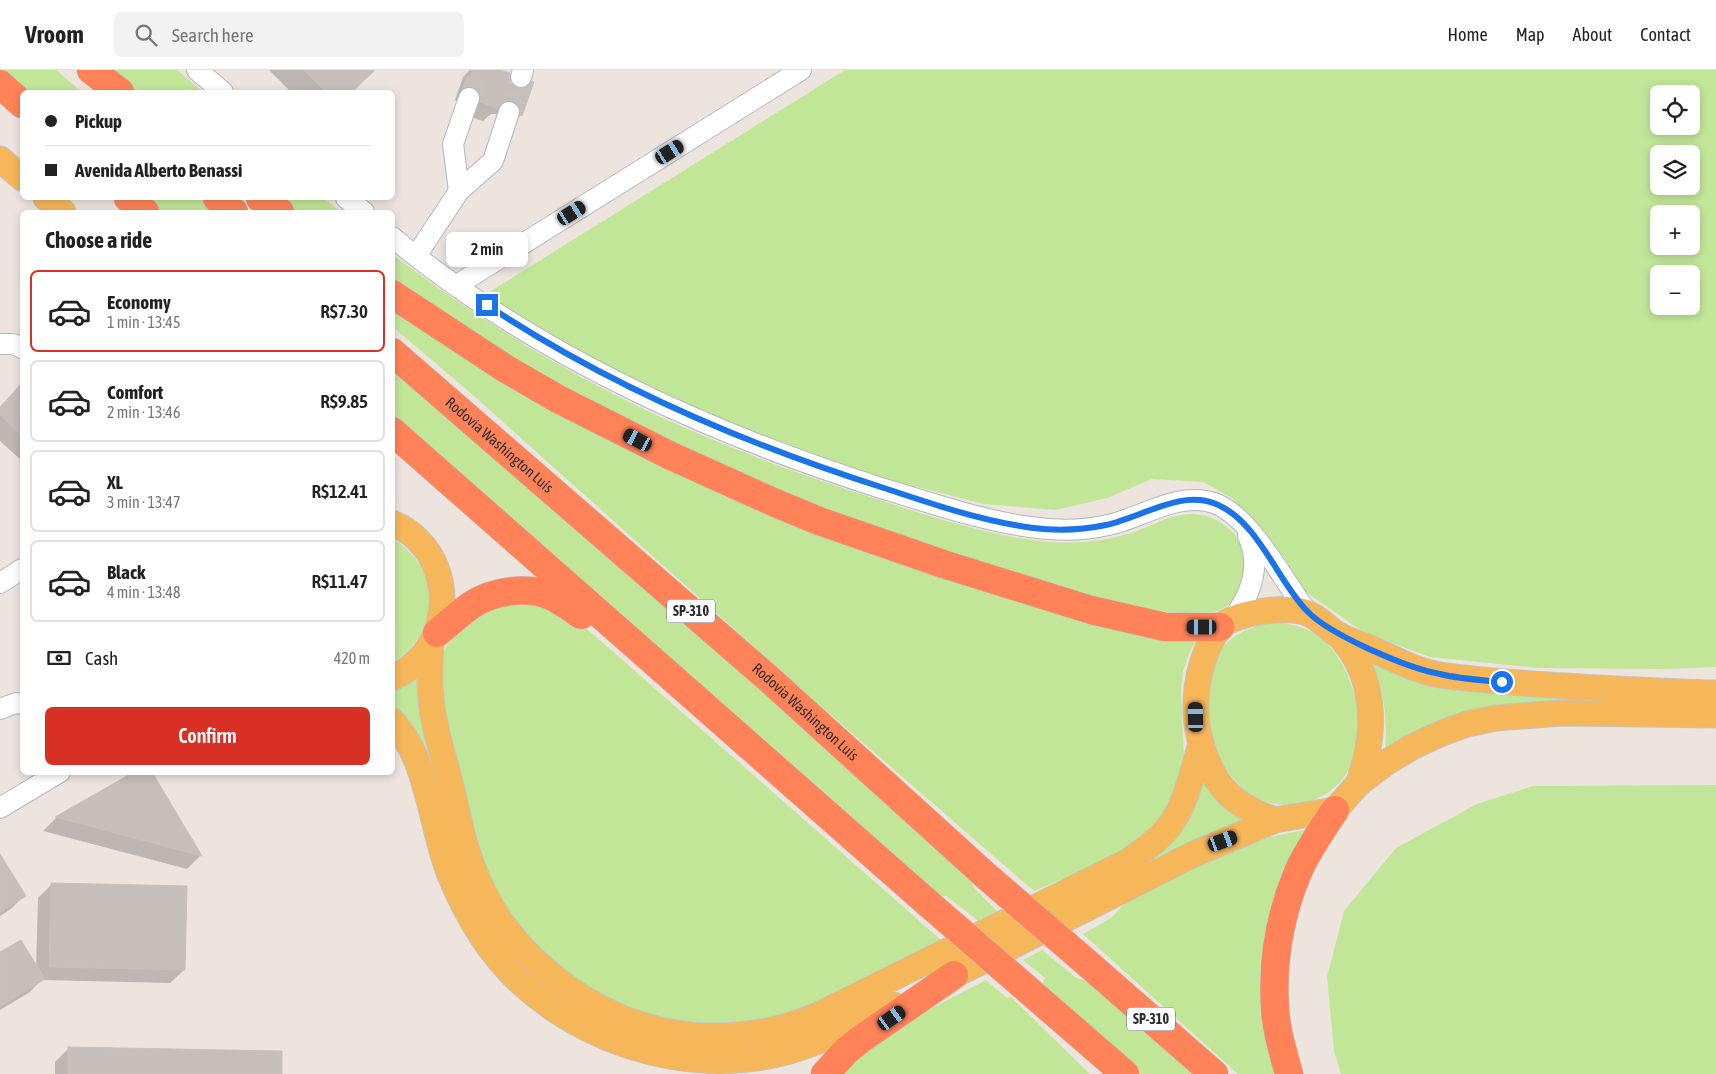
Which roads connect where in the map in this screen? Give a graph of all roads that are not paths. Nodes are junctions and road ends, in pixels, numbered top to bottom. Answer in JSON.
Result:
{"nodes":[{"id":1,"x":72,"y":70,"type":"edge"},
{"id":2,"x":91,"y":70,"type":"edge"},
{"id":3,"x":197,"y":70,"type":"edge"},
{"id":4,"x":801,"y":70,"type":"edge"},
{"id":5,"x":0,"y":84,"type":"edge"},
{"id":6,"x":95,"y":90,"type":"edge"},
{"id":7,"x":117,"y":90,"type":"edge"},
{"id":8,"x":221,"y":90,"type":"edge"},
{"id":9,"x":469,"y":98,"type":"tunnel mouth"},
{"id":10,"x":20,"y":102,"type":"edge"},
{"id":11,"x":509,"y":112,"type":"tunnel mouth"},
{"id":12,"x":0,"y":159,"type":"edge"},
{"id":13,"x":20,"y":176,"type":"edge"},
{"id":14,"x":459,"y":191,"type":"junction"},
{"id":15,"x":48,"y":200,"type":"edge"},
{"id":16,"x":130,"y":200,"type":"edge"},
{"id":17,"x":219,"y":200,"type":"edge"},
{"id":18,"x":263,"y":200,"type":"edge"},
{"id":19,"x":349,"y":200,"type":"edge"},
{"id":20,"x":61,"y":210,"type":"edge"},
{"id":21,"x":143,"y":210,"type":"edge"},
{"id":22,"x":232,"y":210,"type":"edge"},
{"id":23,"x":277,"y":210,"type":"edge"},
{"id":24,"x":361,"y":210,"type":"edge"},
{"id":25,"x":395,"y":239,"type":"edge"},
{"id":26,"x":416,"y":256,"type":"junction"},
{"id":27,"x":457,"y":285,"type":"junction"},
{"id":28,"x":395,"y":296,"type":"edge"},
{"id":29,"x":0,"y":344,"type":"edge"},
{"id":30,"x":20,"y":347,"type":"edge"},
{"id":31,"x":395,"y":355,"type":"edge"},
{"id":32,"x":395,"y":434,"type":"edge"},
{"id":33,"x":1242,"y":522,"type":"junction"},
{"id":34,"x":395,"y":524,"type":"edge"},
{"id":35,"x":20,"y":570,"type":"edge"},
{"id":36,"x":0,"y":582,"type":"edge"},
{"id":37,"x":1308,"y":613,"type":"junction"},
{"id":38,"x":1226,"y":624,"type":"junction"},
{"id":39,"x":1339,"y":635,"type":"junction"},
{"id":40,"x":434,"y":639,"type":"junction"},
{"id":41,"x":395,"y":677,"type":"edge"},
{"id":42,"x":1716,"y":693,"type":"edge"},
{"id":43,"x":20,"y":704,"type":"edge"},
{"id":44,"x":0,"y":709,"type":"edge"},
{"id":45,"x":709,"y":710,"type":"junction"},
{"id":46,"x":1716,"y":715,"type":"edge"},
{"id":47,"x":395,"y":724,"type":"edge"},
{"id":48,"x":1201,"y":744,"type":"junction"},
{"id":49,"x":55,"y":775,"type":"edge"},
{"id":50,"x":1359,"y":783,"type":"junction"},
{"id":51,"x":0,"y":808,"type":"edge"},
{"id":52,"x":1335,"y":810,"type":"junction"},
{"id":53,"x":1275,"y":820,"type":"junction"},
{"id":54,"x":954,"y":975,"type":"junction"},
{"id":55,"x":825,"y":1074,"type":"edge"},
{"id":56,"x":1125,"y":1074,"type":"edge"},
{"id":57,"x":1214,"y":1074,"type":"edge"},
{"id":58,"x":1289,"y":1074,"type":"edge"}],
"edges":[{"from":1,"to":6,"type":"highway"},
{"from":2,"to":7,"type":"highway"},
{"from":3,"to":8,"type":"street"},
{"from":4,"to":27,"type":"street"},
{"from":5,"to":10,"type":"highway"},
{"from":9,"to":14,"type":"street"},
{"from":11,"to":14,"type":"street"},
{"from":12,"to":13,"type":"main road"},
{"from":14,"to":26,"type":"street"},
{"from":15,"to":20,"type":"main road"},
{"from":16,"to":21,"type":"highway"},
{"from":17,"to":22,"type":"highway"},
{"from":18,"to":23,"type":"highway"},
{"from":19,"to":24,"type":"street"},
{"from":25,"to":26,"type":"street"},
{"from":26,"to":27,"type":"street"},
{"from":27,"to":33,"type":"street"},
{"from":28,"to":38,"type":"highway"},
{"from":29,"to":30,"type":"street"},
{"from":31,"to":57,"type":"highway","name":"Rodovia Washington Luís","number":"SP-310","bridge":true},
{"from":32,"to":45,"type":"highway"},
{"from":33,"to":37,"type":"street"},
{"from":33,"to":38,"type":"street"},
{"from":34,"to":40,"type":"main road"},
{"from":35,"to":36,"type":"street"},
{"from":37,"to":38,"type":"main road"},
{"from":37,"to":39,"type":"main road"},
{"from":38,"to":48,"type":"main road"},
{"from":39,"to":42,"type":"main road"},
{"from":39,"to":50,"type":"main road"},
{"from":40,"to":41,"type":"main road"},
{"from":40,"to":45,"type":"highway"},
{"from":40,"to":48,"type":"main road"},
{"from":43,"to":44,"type":"street"},
{"from":45,"to":56,"type":"highway","bridge":true},
{"from":46,"to":50,"type":"main road"},
{"from":47,"to":54,"type":"main road"},
{"from":48,"to":53,"type":"main road"},
{"from":49,"to":51,"type":"street"},
{"from":50,"to":52,"type":"main road"},
{"from":52,"to":53,"type":"main road"},
{"from":52,"to":58,"type":"highway"},
{"from":53,"to":54,"type":"main road"},
{"from":54,"to":55,"type":"highway"}]}
